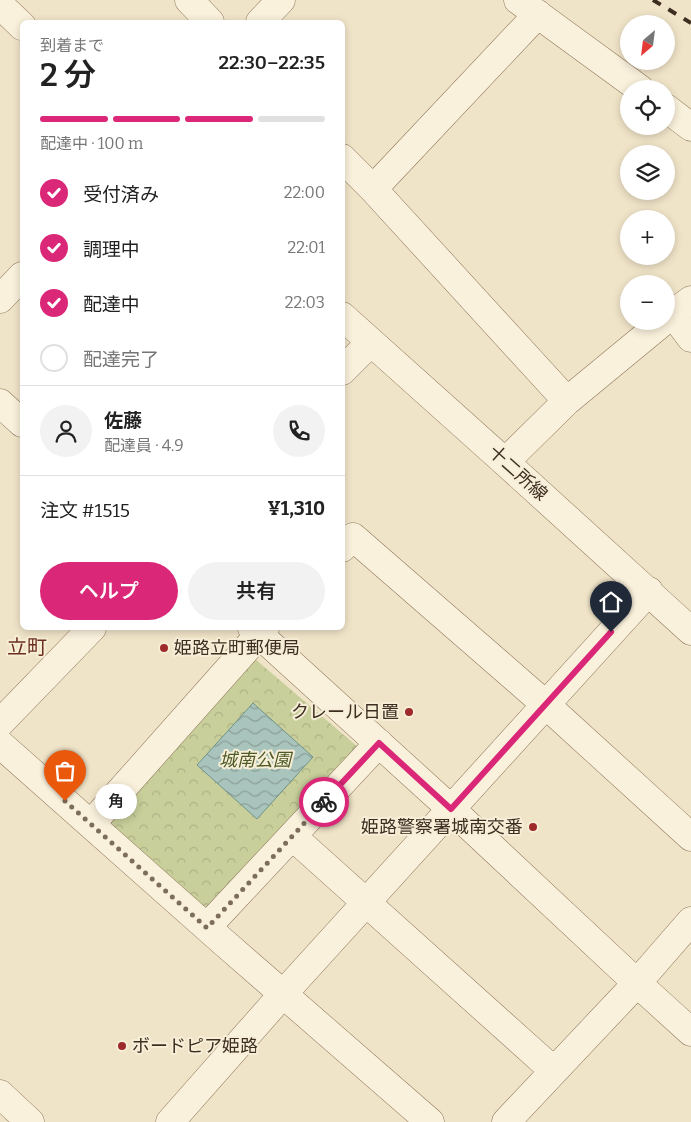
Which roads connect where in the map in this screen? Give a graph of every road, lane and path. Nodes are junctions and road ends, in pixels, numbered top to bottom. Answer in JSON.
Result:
{"nodes":[{"id":1,"x":189,"y":0,"type":"edge"},
{"id":2,"x":281,"y":0,"type":"edge"},
{"id":3,"x":0,"y":5,"type":"edge"},
{"id":4,"x":528,"y":7,"type":"edge"},
{"id":5,"x":208,"y":20,"type":"edge"},
{"id":6,"x":262,"y":20,"type":"edge"},
{"id":7,"x":20,"y":24,"type":"edge"},
{"id":8,"x":628,"y":80,"type":"edge"},
{"id":9,"x":675,"y":115,"type":"edge"},
{"id":10,"x":691,"y":127,"type":"edge"},
{"id":11,"x":345,"y":161,"type":"edge"},
{"id":12,"x":373,"y":189,"type":"junction"},
{"id":13,"x":20,"y":278,"type":"edge"},
{"id":14,"x":0,"y":299,"type":"edge"},
{"id":15,"x":675,"y":315,"type":"edge"},
{"id":16,"x":345,"y":319,"type":"edge"},
{"id":17,"x":654,"y":330,"type":"edge"},
{"id":18,"x":691,"y":338,"type":"edge"},
{"id":19,"x":371,"y":342,"type":"junction"},
{"id":20,"x":345,"y":368,"type":"edge"},
{"id":21,"x":567,"y":401,"type":"junction"},
{"id":22,"x":0,"y":403,"type":"edge"},
{"id":23,"x":20,"y":421,"type":"edge"},
{"id":24,"x":505,"y":462,"type":"junction"},
{"id":25,"x":345,"y":545,"type":"edge"},
{"id":26,"x":648,"y":591,"type":"junction"},
{"id":27,"x":90,"y":630,"type":"edge"},
{"id":28,"x":259,"y":630,"type":"edge"},
{"id":29,"x":691,"y":631,"type":"edge"},
{"id":30,"x":546,"y":704,"type":"junction"},
{"id":31,"x":0,"y":723,"type":"edge"},
{"id":32,"x":379,"y":743,"type":"junction"},
{"id":33,"x":0,"y":744,"type":"edge"},
{"id":34,"x":451,"y":809,"type":"junction"},
{"id":35,"x":91,"y":824,"type":"junction"},
{"id":36,"x":292,"y":836,"type":"junction"},
{"id":37,"x":691,"y":836,"type":"edge"},
{"id":38,"x":366,"y":903,"type":"junction"},
{"id":39,"x":691,"y":921,"type":"edge"},
{"id":40,"x":207,"y":928,"type":"junction"},
{"id":41,"x":637,"y":983,"type":"junction"},
{"id":42,"x":283,"y":994,"type":"junction"},
{"id":43,"x":691,"y":1032,"type":"edge"},
{"id":44,"x":554,"y":1071,"type":"junction"},
{"id":45,"x":0,"y":1094,"type":"edge"},
{"id":46,"x":30,"y":1122,"type":"edge"},
{"id":47,"x":170,"y":1122,"type":"edge"},
{"id":48,"x":430,"y":1122,"type":"edge"},
{"id":49,"x":506,"y":1122,"type":"edge"}],
"edges":[{"from":1,"to":5,"type":"street"},
{"from":2,"to":6,"type":"street"},
{"from":3,"to":7,"type":"street"},
{"from":4,"to":8,"type":"street"},
{"from":4,"to":12,"type":"street"},
{"from":9,"to":10,"type":"street"},
{"from":11,"to":12,"type":"street"},
{"from":12,"to":21,"type":"street"},
{"from":13,"to":14,"type":"street"},
{"from":15,"to":18,"type":"street"},
{"from":16,"to":19,"type":"street","name":"十二所線"},
{"from":17,"to":21,"type":"street"},
{"from":19,"to":20,"type":"street"},
{"from":19,"to":24,"type":"street","name":"十二所線"},
{"from":21,"to":24,"type":"street"},
{"from":22,"to":23,"type":"street"},
{"from":24,"to":26,"type":"street","name":"十二所線"},
{"from":25,"to":30,"type":"street"},
{"from":26,"to":29,"type":"street","name":"十二所線"},
{"from":26,"to":30,"type":"street"},
{"from":27,"to":31,"type":"street"},
{"from":28,"to":32,"type":"street"},
{"from":28,"to":35,"type":"street"},
{"from":30,"to":34,"type":"street"},
{"from":30,"to":37,"type":"street"},
{"from":32,"to":34,"type":"street"},
{"from":32,"to":36,"type":"street"},
{"from":33,"to":35,"type":"street"},
{"from":34,"to":38,"type":"street"},
{"from":34,"to":41,"type":"street"},
{"from":35,"to":40,"type":"street"},
{"from":36,"to":38,"type":"street"},
{"from":36,"to":40,"type":"street"},
{"from":38,"to":42,"type":"street"},
{"from":38,"to":44,"type":"street"},
{"from":39,"to":41,"type":"street"},
{"from":40,"to":42,"type":"street"},
{"from":41,"to":43,"type":"street"},
{"from":41,"to":44,"type":"street"},
{"from":42,"to":47,"type":"street"},
{"from":42,"to":48,"type":"street"},
{"from":44,"to":49,"type":"street"},
{"from":45,"to":46,"type":"street"}]}
